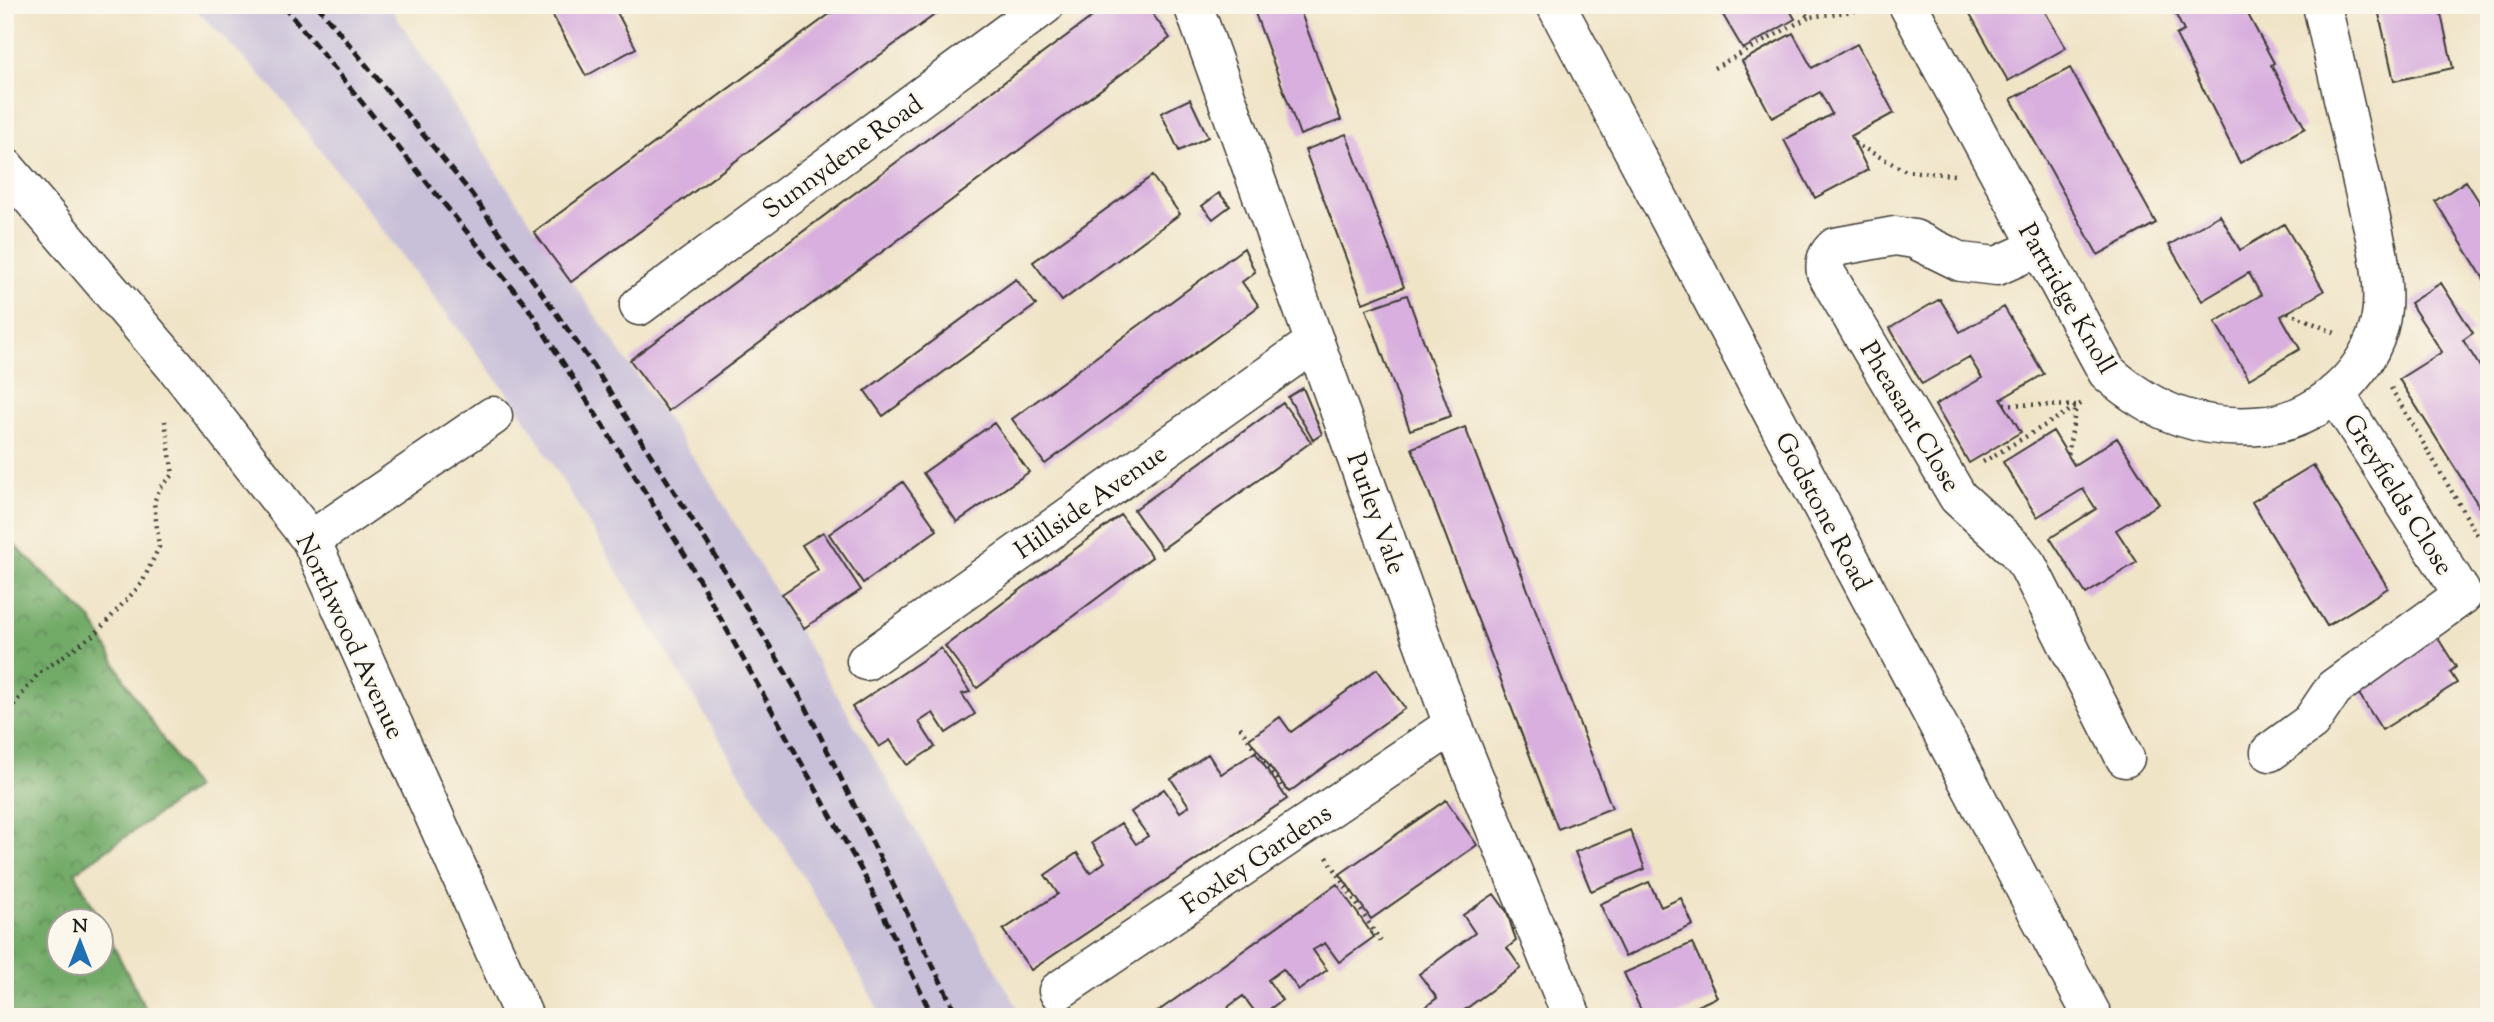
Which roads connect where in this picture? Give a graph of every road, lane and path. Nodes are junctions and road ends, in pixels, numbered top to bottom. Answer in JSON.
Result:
{"nodes":[{"id":1,"x":1045,"y":5,"type":"edge"},
{"id":2,"x":1193,"y":5,"type":"edge"},
{"id":3,"x":1556,"y":5,"type":"edge"},
{"id":4,"x":1795,"y":5,"type":"edge"},
{"id":5,"x":2322,"y":5,"type":"edge"},
{"id":6,"x":1891,"y":7,"type":"edge"},
{"id":7,"x":1809,"y":17,"type":"junction"},
{"id":8,"x":1714,"y":68,"type":"dead end"},
{"id":9,"x":1854,"y":143,"type":"dead end"},
{"id":10,"x":5,"y":167,"type":"edge"},
{"id":11,"x":2001,"y":180,"type":"junction"},
{"id":12,"x":2037,"y":248,"type":"junction"},
{"id":13,"x":639,"y":306,"type":"dead end"},
{"id":14,"x":2288,"y":312,"type":"dead end"},
{"id":15,"x":1315,"y":342,"type":"junction"},
{"id":16,"x":2366,"y":355,"type":"junction"},
{"id":17,"x":179,"y":371,"type":"junction"},
{"id":18,"x":2117,"y":381,"type":"junction"},
{"id":19,"x":2335,"y":393,"type":"junction"},
{"id":20,"x":2004,"y":404,"type":"dead end"},
{"id":21,"x":2076,"y":407,"type":"junction"},
{"id":22,"x":493,"y":416,"type":"dead end"},
{"id":23,"x":2068,"y":456,"type":"dead end"},
{"id":24,"x":1950,"y":483,"type":"junction"},
{"id":25,"x":2479,"y":538,"type":"dead end"},
{"id":26,"x":311,"y":540,"type":"junction"},
{"id":27,"x":866,"y":661,"type":"dead end"},
{"id":28,"x":5,"y":716,"type":"edge"},
{"id":29,"x":1453,"y":725,"type":"junction"},
{"id":30,"x":2270,"y":752,"type":"dead end"},
{"id":31,"x":2125,"y":758,"type":"dead end"},
{"id":32,"x":1058,"y":991,"type":"dead end"},
{"id":33,"x":524,"y":1017,"type":"edge"},
{"id":34,"x":1572,"y":1017,"type":"edge"},
{"id":35,"x":2093,"y":1017,"type":"edge"}],
"edges":[{"from":1,"to":13,"type":"main road","name":"Sunnydene Road"},
{"from":2,"to":15,"type":"main road","name":"Purley Vale"},
{"from":3,"to":35,"type":"main road","name":"Godstone Road"},
{"from":4,"to":7,"type":"path"},
{"from":5,"to":16,"type":"main road","name":"Partridge Knoll"},
{"from":6,"to":7,"type":"path"},
{"from":6,"to":11,"type":"main road","name":"Partridge Knoll"},
{"from":7,"to":8,"type":"path"},
{"from":9,"to":11,"type":"path"},
{"from":10,"to":17,"type":"main road","name":"Northwood Avenue"},
{"from":11,"to":12,"type":"main road","name":"Partridge Knoll"},
{"from":12,"to":18,"type":"main road","name":"Partridge Knoll"},
{"from":12,"to":24,"type":"main road","name":"Pheasant Close"},
{"from":14,"to":16,"type":"path"},
{"from":15,"to":27,"type":"main road","name":"Hillside Avenue"},
{"from":15,"to":29,"type":"main road","name":"Purley Vale"},
{"from":16,"to":19,"type":"main road","name":"Partridge Knoll"},
{"from":16,"to":25,"type":"path"},
{"from":17,"to":26,"type":"main road","name":"Northwood Avenue"},
{"from":17,"to":28,"type":"path"},
{"from":18,"to":19,"type":"main road","name":"Partridge Knoll"},
{"from":18,"to":21,"type":"path"},
{"from":19,"to":30,"type":"main road","name":"Greyfields Close"},
{"from":20,"to":21,"type":"path"},
{"from":21,"to":23,"type":"path"},
{"from":21,"to":24,"type":"path"},
{"from":22,"to":26,"type":"main road"},
{"from":24,"to":31,"type":"main road","name":"Pheasant Close"},
{"from":26,"to":33,"type":"main road","name":"Northwood Avenue"},
{"from":29,"to":32,"type":"main road","name":"Foxley Gardens"},
{"from":29,"to":34,"type":"main road","name":"Purley Vale"}]}
